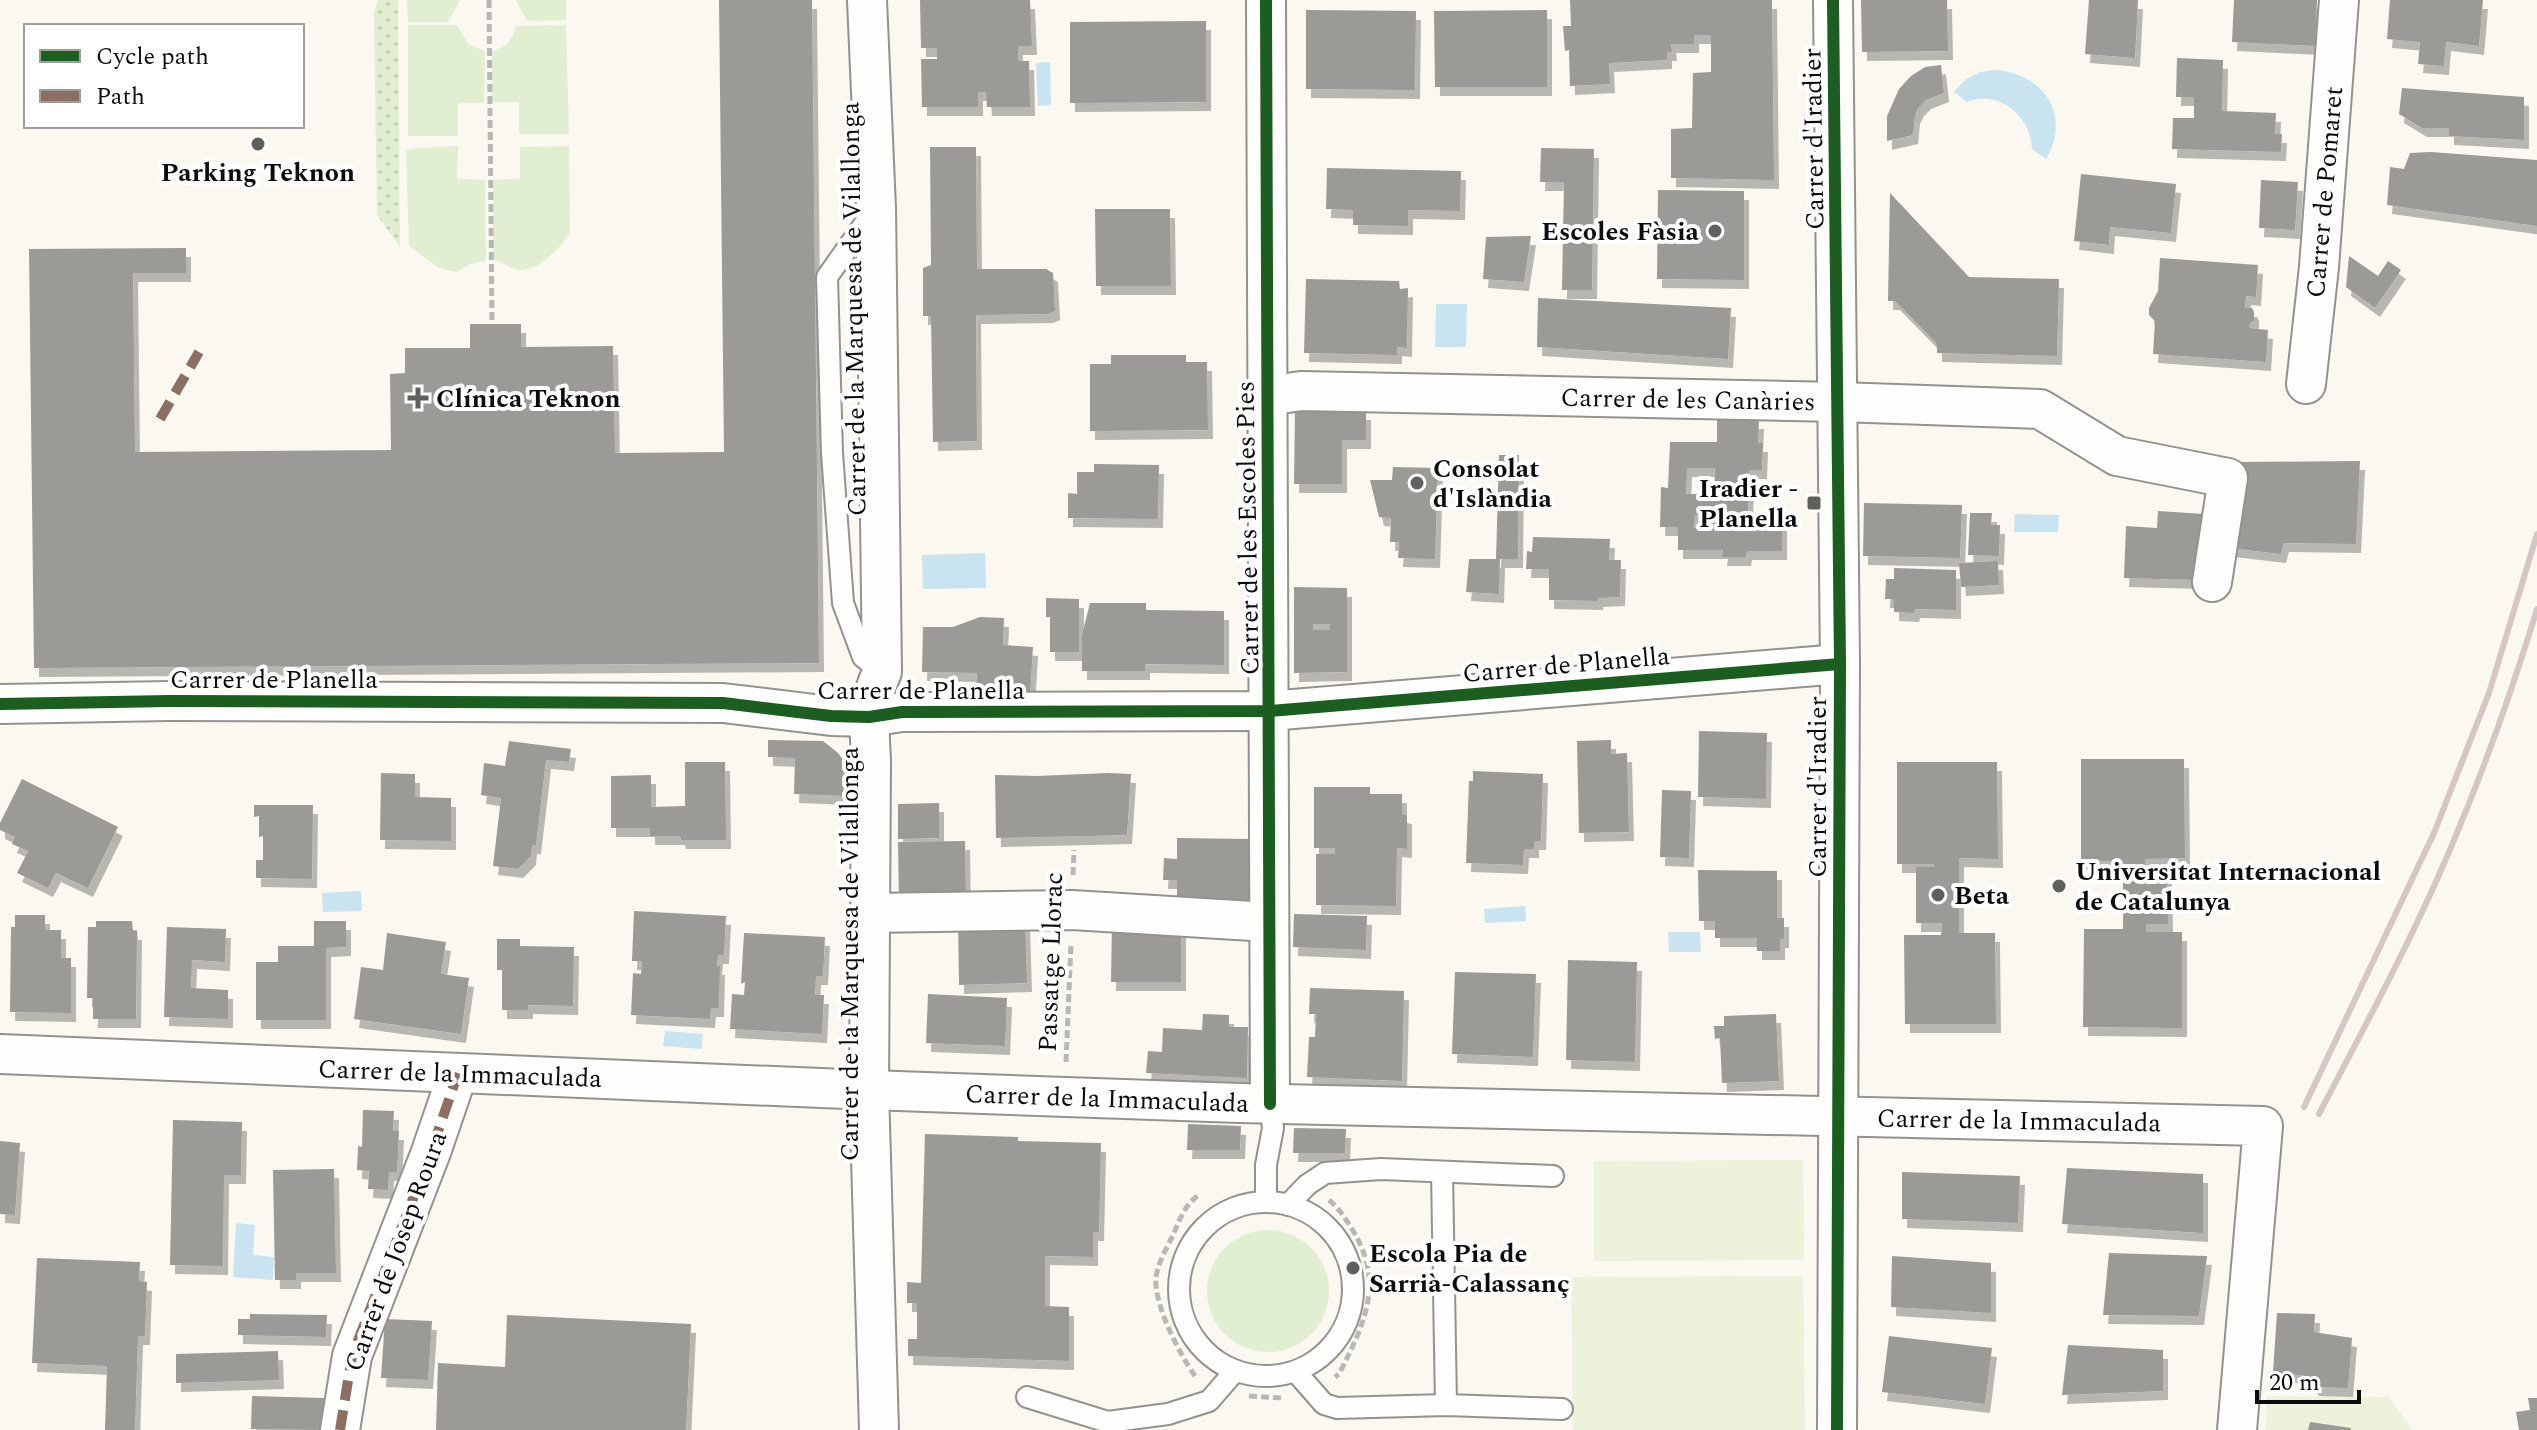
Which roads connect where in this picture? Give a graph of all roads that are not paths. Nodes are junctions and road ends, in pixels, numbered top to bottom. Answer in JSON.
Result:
{"nodes":[{"id":1,"x":867,"y":0,"type":"edge"},
{"id":2,"x":1266,"y":0,"type":"edge"},
{"id":3,"x":1833,"y":0,"type":"edge"},
{"id":4,"x":2339,"y":0,"type":"edge"},
{"id":5,"x":876,"y":208,"type":"junction"},
{"id":6,"x":2306,"y":384,"type":"dead end"},
{"id":7,"x":1267,"y":396,"type":"junction"},
{"id":8,"x":1839,"y":402,"type":"junction"},
{"id":9,"x":2212,"y":582,"type":"dead end"},
{"id":10,"x":1840,"y":664,"type":"junction"},
{"id":11,"x":882,"y":672,"type":"junction"},
{"id":12,"x":0,"y":704,"type":"edge"},
{"id":13,"x":1269,"y":711,"type":"junction"},
{"id":14,"x":869,"y":717,"type":"junction"},
{"id":15,"x":870,"y":913,"type":"junction"},
{"id":16,"x":1269,"y":922,"type":"junction"},
{"id":17,"x":0,"y":1054,"type":"edge"},
{"id":18,"x":458,"y":1073,"type":"junction"},
{"id":19,"x":869,"y":1090,"type":"junction"},
{"id":20,"x":1270,"y":1104,"type":"junction"},
{"id":21,"x":1837,"y":1116,"type":"junction"},
{"id":22,"x":1442,"y":1172,"type":"junction"},
{"id":23,"x":1553,"y":1176,"type":"dead end"},
{"id":24,"x":1266,"y":1202,"type":"junction"},
{"id":25,"x":1288,"y":1205,"type":"junction"},
{"id":26,"x":1235,"y":1371,"type":"junction"},
{"id":27,"x":1296,"y":1372,"type":"junction"},
{"id":28,"x":1027,"y":1397,"type":"dead end"},
{"id":29,"x":1446,"y":1405,"type":"junction"},
{"id":30,"x":1562,"y":1409,"type":"dead end"},
{"id":31,"x":340,"y":1430,"type":"edge"},
{"id":32,"x":879,"y":1430,"type":"edge"},
{"id":33,"x":1837,"y":1430,"type":"edge"},
{"id":34,"x":2237,"y":1430,"type":"edge"}],
"edges":[{"from":1,"to":5,"type":"street","name":"Carrer de la Marquesa de Vilallonga"},
{"from":2,"to":7,"type":"street","name":"Carrer de les Escoles Pies"},
{"from":3,"to":8,"type":"street","name":"Carrer d'Iradier"},
{"from":4,"to":6,"type":"street","name":"Carrer de Pomaret"},
{"from":5,"to":11,"type":"street","name":"Carrer de la Marquesa de Vilallonga"},
{"from":5,"to":11,"type":"lane"},
{"from":7,"to":8,"type":"street","name":"Carrer de les Canàries"},
{"from":7,"to":13,"type":"street","name":"Carrer de les Escoles Pies"},
{"from":8,"to":9,"type":"street","name":"Carrer de les Canàries"},
{"from":8,"to":10,"type":"street","name":"Carrer d'Iradier"},
{"from":10,"to":13,"type":"street","name":"Carrer de Planella"},
{"from":10,"to":21,"type":"street","name":"Carrer d'Iradier"},
{"from":11,"to":14,"type":"street","name":"Carrer de la Marquesa de Vilallonga"},
{"from":12,"to":14,"type":"street","name":"Carrer de Planella"},
{"from":13,"to":14,"type":"street","name":"Carrer de Planella"},
{"from":13,"to":16,"type":"street","name":"Carrer de les Escoles Pies"},
{"from":14,"to":15,"type":"street","name":"Carrer de la Marquesa de Vilallonga"},
{"from":15,"to":16,"type":"street"},
{"from":15,"to":19,"type":"street","name":"Carrer de la Marquesa de Vilallonga"},
{"from":16,"to":20,"type":"street","name":"Carrer de les Escoles Pies"},
{"from":17,"to":18,"type":"street","name":"Carrer de la Immaculada"},
{"from":18,"to":19,"type":"street","name":"Carrer de la Immaculada"},
{"from":18,"to":31,"type":"street","name":"Carrer de Josep Roura"},
{"from":19,"to":20,"type":"street","name":"Carrer de la Immaculada"},
{"from":19,"to":32,"type":"street","name":"Carrer de la Marquesa de Vilallonga"},
{"from":20,"to":21,"type":"street","name":"Carrer de la Immaculada"},
{"from":20,"to":24,"type":"lane"},
{"from":21,"to":33,"type":"street","name":"Carrer d'Iradier"},
{"from":21,"to":34,"type":"street","name":"Carrer de la Immaculada"},
{"from":22,"to":23,"type":"lane"},
{"from":22,"to":25,"type":"lane"},
{"from":22,"to":29,"type":"lane"},
{"from":24,"to":25,"type":"lane"},
{"from":24,"to":26,"type":"lane"},
{"from":25,"to":27,"type":"lane"},
{"from":26,"to":27,"type":"lane"},
{"from":26,"to":28,"type":"lane"},
{"from":27,"to":29,"type":"lane"},
{"from":29,"to":30,"type":"lane"}]}
